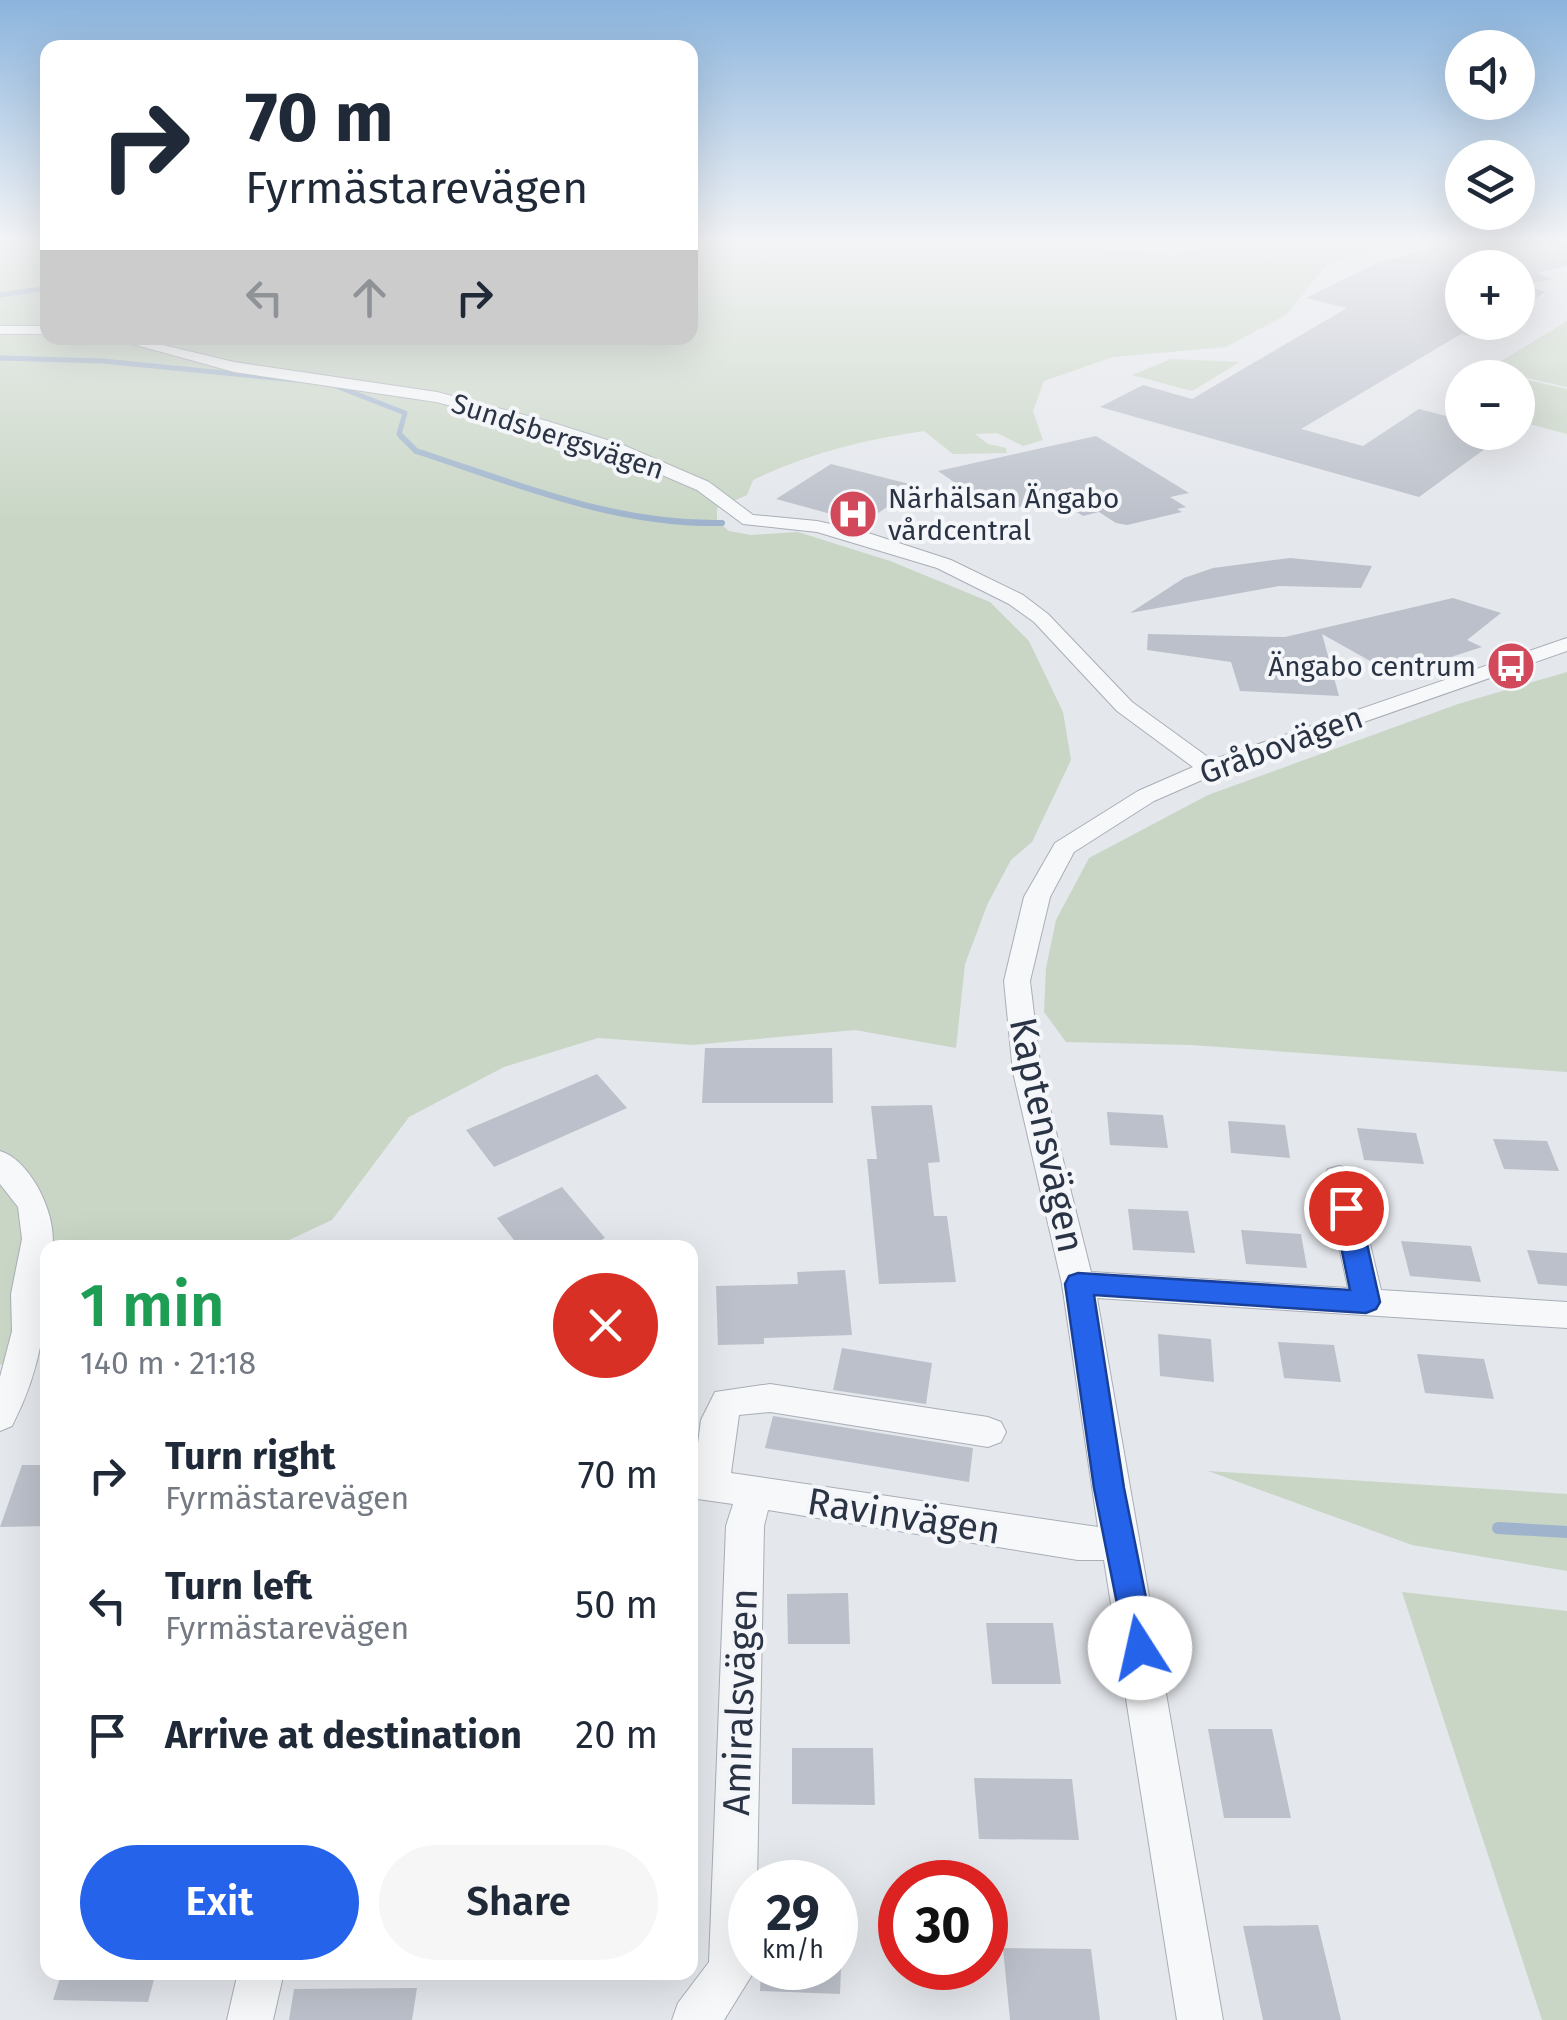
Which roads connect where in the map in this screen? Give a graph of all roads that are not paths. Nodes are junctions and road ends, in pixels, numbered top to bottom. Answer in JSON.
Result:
{"nodes":[{"id":1,"x":147,"y":345,"type":"edge"},
{"id":2,"x":1567,"y":644,"type":"edge"},
{"id":3,"x":1210,"y":768,"type":"junction"},
{"id":4,"x":1064,"y":848,"type":"joint"},
{"id":5,"x":0,"y":1162,"type":"edge"},
{"id":6,"x":1340,"y":1177,"type":"dead end"},
{"id":7,"x":1078,"y":1284,"type":"junction"},
{"id":8,"x":1366,"y":1302,"type":"junction"},
{"id":9,"x":1567,"y":1315,"type":"edge"},
{"id":10,"x":0,"y":1416,"type":"edge"},
{"id":11,"x":988,"y":1432,"type":"dead end"},
{"id":12,"x":700,"y":1484,"type":"edge"},
{"id":13,"x":755,"y":1493,"type":"junction"},
{"id":14,"x":1119,"y":1544,"type":"junction"},
{"id":15,"x":258,"y":1980,"type":"edge"},
{"id":16,"x":250,"y":2020,"type":"edge"},
{"id":17,"x":695,"y":2020,"type":"edge"},
{"id":18,"x":1200,"y":2020,"type":"edge"}],
"edges":[{"from":1,"to":3,"type":"street","name":"Sundsbergsvägen"},
{"from":2,"to":3,"type":"street","name":"Gråbovägen"},
{"from":3,"to":4,"type":"street","name":"Gråbovägen"},
{"from":4,"to":7,"type":"street","name":"Kaptensvägen"},
{"from":5,"to":10,"type":"street"},
{"from":6,"to":8,"type":"street"},
{"from":7,"to":8,"type":"street"},
{"from":7,"to":14,"type":"street","name":"Kaptensvägen"},
{"from":8,"to":9,"type":"street"},
{"from":11,"to":12,"type":"street"},
{"from":12,"to":13,"type":"street","name":"Ravinvägen"},
{"from":13,"to":14,"type":"street","name":"Ravinvägen"},
{"from":13,"to":17,"type":"street","name":"Amiralsvägen"},
{"from":14,"to":18,"type":"street","name":"Kaptensvägen"},
{"from":15,"to":16,"type":"street"}]}
